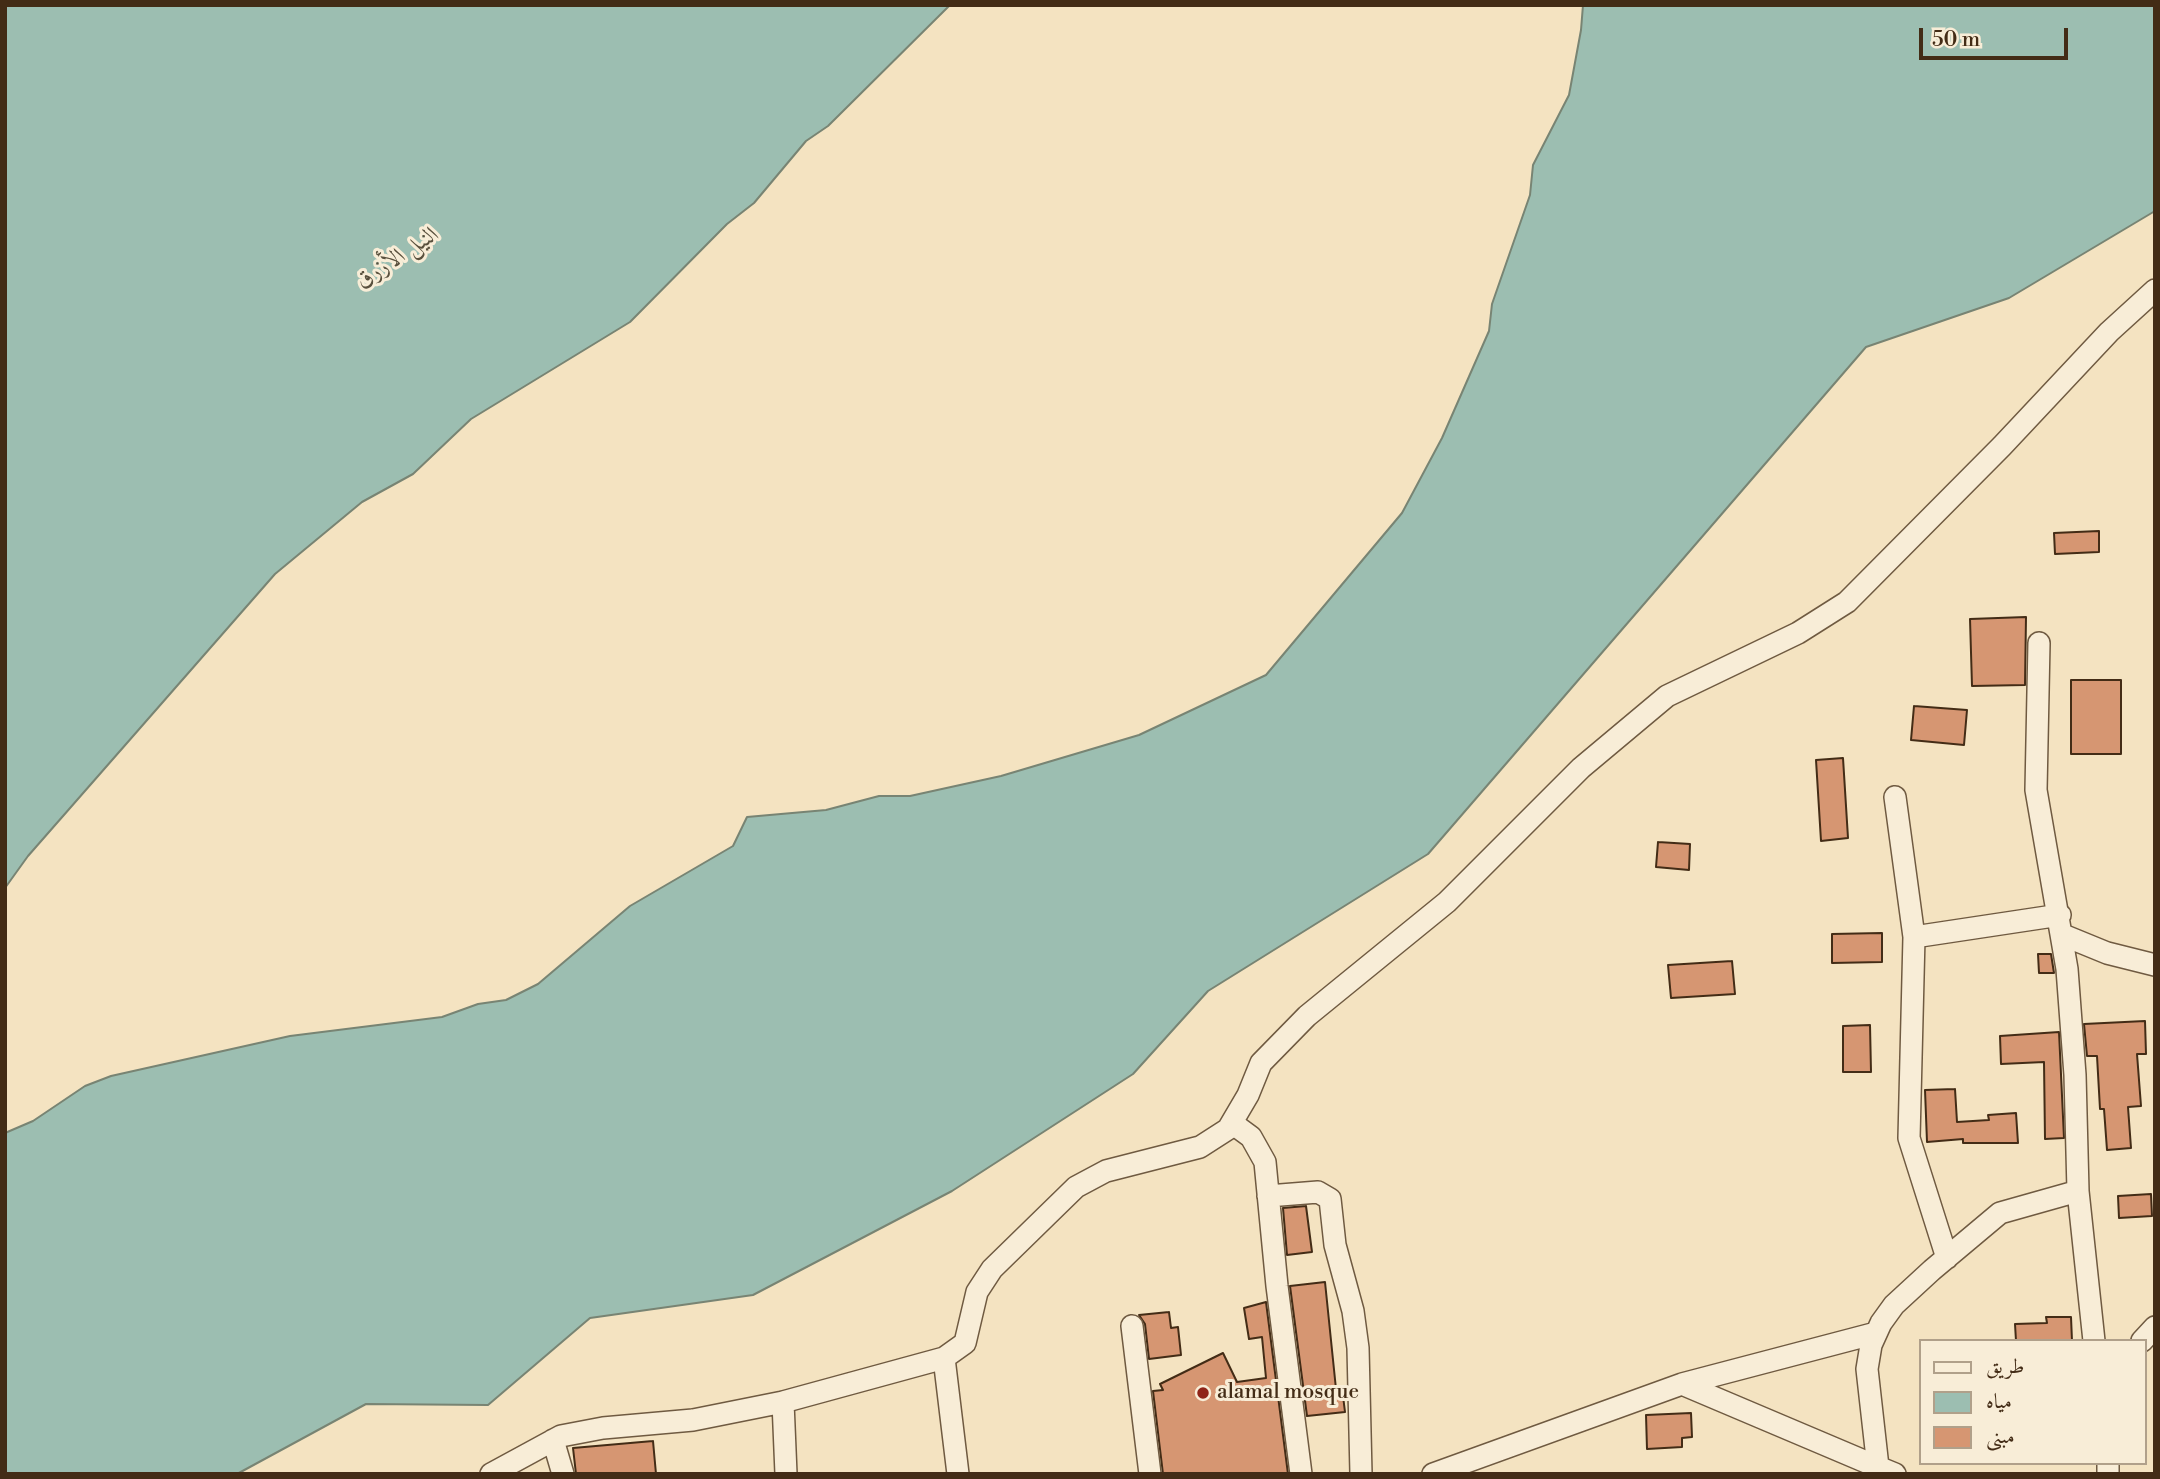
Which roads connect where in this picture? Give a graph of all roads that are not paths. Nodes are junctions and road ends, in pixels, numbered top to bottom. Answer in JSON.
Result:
{"nodes":[{"id":1,"x":2155,"y":290,"type":"edge"},
{"id":2,"x":2039,"y":643,"type":"dead end"},
{"id":3,"x":1895,"y":797,"type":"dead end"},
{"id":4,"x":2062,"y":925,"type":"junction"},
{"id":5,"x":1914,"y":937,"type":"junction"},
{"id":6,"x":2155,"y":965,"type":"edge"},
{"id":7,"x":1232,"y":1123,"type":"junction"},
{"id":8,"x":2078,"y":1191,"type":"junction"},
{"id":9,"x":1268,"y":1196,"type":"junction"},
{"id":10,"x":1947,"y":1258,"type":"junction"},
{"id":11,"x":1132,"y":1325,"type":"dead end"},
{"id":12,"x":1876,"y":1333,"type":"junction"},
{"id":13,"x":2094,"y":1339,"type":"edge"},
{"id":14,"x":944,"y":1359,"type":"junction"},
{"id":15,"x":1682,"y":1384,"type":"junction"},
{"id":16,"x":783,"y":1402,"type":"junction"},
{"id":17,"x":553,"y":1440,"type":"junction"},
{"id":18,"x":1887,"y":1470,"type":"edge"},
{"id":19,"x":491,"y":1474,"type":"edge"},
{"id":20,"x":563,"y":1474,"type":"edge"},
{"id":21,"x":786,"y":1474,"type":"edge"},
{"id":22,"x":958,"y":1474,"type":"edge"},
{"id":23,"x":1150,"y":1474,"type":"edge"},
{"id":24,"x":1301,"y":1474,"type":"edge"},
{"id":25,"x":1361,"y":1474,"type":"edge"},
{"id":26,"x":1433,"y":1474,"type":"edge"}],
"edges":[{"from":1,"to":7,"type":"street"},
{"from":2,"to":4,"type":"street"},
{"from":3,"to":5,"type":"street"},
{"from":4,"to":5,"type":"street"},
{"from":4,"to":6,"type":"street"},
{"from":4,"to":8,"type":"street"},
{"from":5,"to":10,"type":"street"},
{"from":7,"to":9,"type":"street"},
{"from":7,"to":14,"type":"street"},
{"from":8,"to":10,"type":"street"},
{"from":8,"to":13,"type":"street"},
{"from":9,"to":24,"type":"street"},
{"from":9,"to":25,"type":"street"},
{"from":10,"to":12,"type":"street"},
{"from":11,"to":23,"type":"street"},
{"from":12,"to":15,"type":"street"},
{"from":12,"to":18,"type":"street"},
{"from":14,"to":16,"type":"street"},
{"from":14,"to":22,"type":"street"},
{"from":15,"to":18,"type":"street"},
{"from":15,"to":26,"type":"street"},
{"from":16,"to":17,"type":"street"},
{"from":16,"to":21,"type":"street"},
{"from":17,"to":19,"type":"street"},
{"from":17,"to":20,"type":"street"}]}
